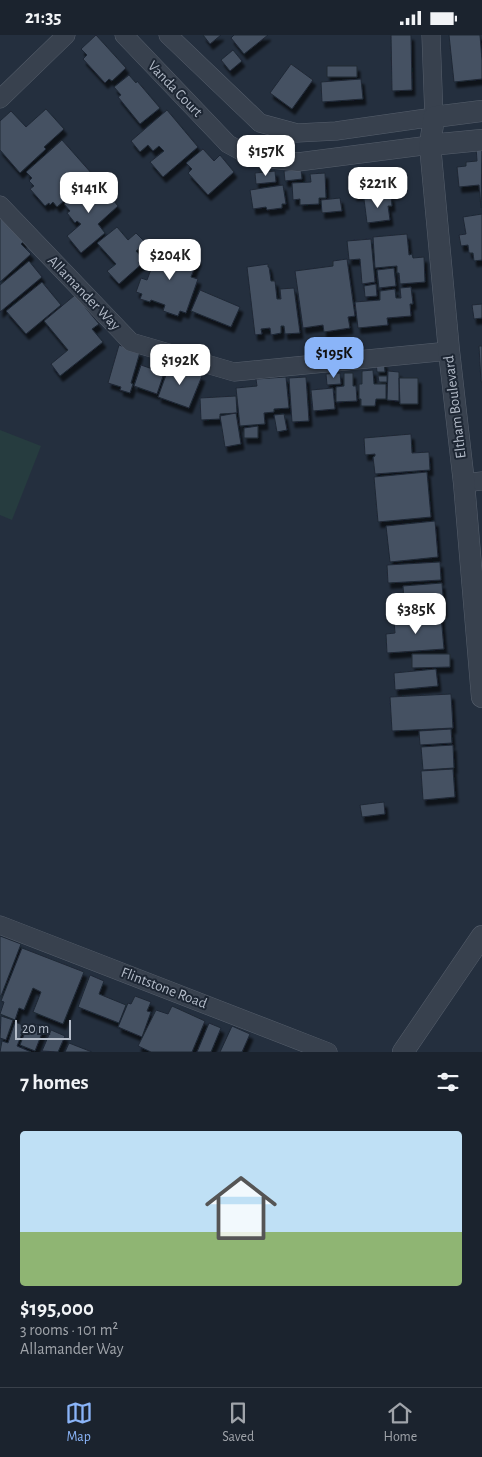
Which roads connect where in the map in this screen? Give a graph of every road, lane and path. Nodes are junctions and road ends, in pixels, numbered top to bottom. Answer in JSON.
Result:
{"nodes":[{"id":1,"x":66,"y":35,"type":"edge"},
{"id":2,"x":124,"y":35,"type":"edge"},
{"id":3,"x":168,"y":35,"type":"edge"},
{"id":4,"x":431,"y":35,"type":"edge"},
{"id":5,"x":0,"y":99,"type":"edge"},
{"id":6,"x":482,"y":111,"type":"edge"},
{"id":7,"x":434,"y":117,"type":"junction"},
{"id":8,"x":482,"y":140,"type":"edge"},
{"id":9,"x":430,"y":145,"type":"junction"},
{"id":10,"x":0,"y":205,"type":"edge"},
{"id":11,"x":449,"y":351,"type":"junction"},
{"id":12,"x":473,"y":482,"type":"edge"},
{"id":13,"x":482,"y":697,"type":"edge"},
{"id":14,"x":0,"y":925,"type":"edge"},
{"id":15,"x":482,"y":936,"type":"edge"},
{"id":16,"x":328,"y":1052,"type":"edge"},
{"id":17,"x":403,"y":1052,"type":"edge"}],
"edges":[{"from":1,"to":5,"type":"street"},
{"from":2,"to":9,"type":"street","name":"Vanda Court"},
{"from":3,"to":7,"type":"street"},
{"from":4,"to":7,"type":"street"},
{"from":6,"to":7,"type":"street"},
{"from":7,"to":9,"type":"street","name":"Eltham Boulevard"},
{"from":8,"to":9,"type":"street"},
{"from":9,"to":11,"type":"street","name":"Eltham Boulevard"},
{"from":10,"to":11,"type":"street","name":"Allamander Way"},
{"from":11,"to":12,"type":"street","name":"Eltham Boulevard"},
{"from":12,"to":13,"type":"street","name":"Eltham Boulevard"},
{"from":14,"to":16,"type":"street","name":"Flintstone Road"},
{"from":15,"to":17,"type":"street"}]}
